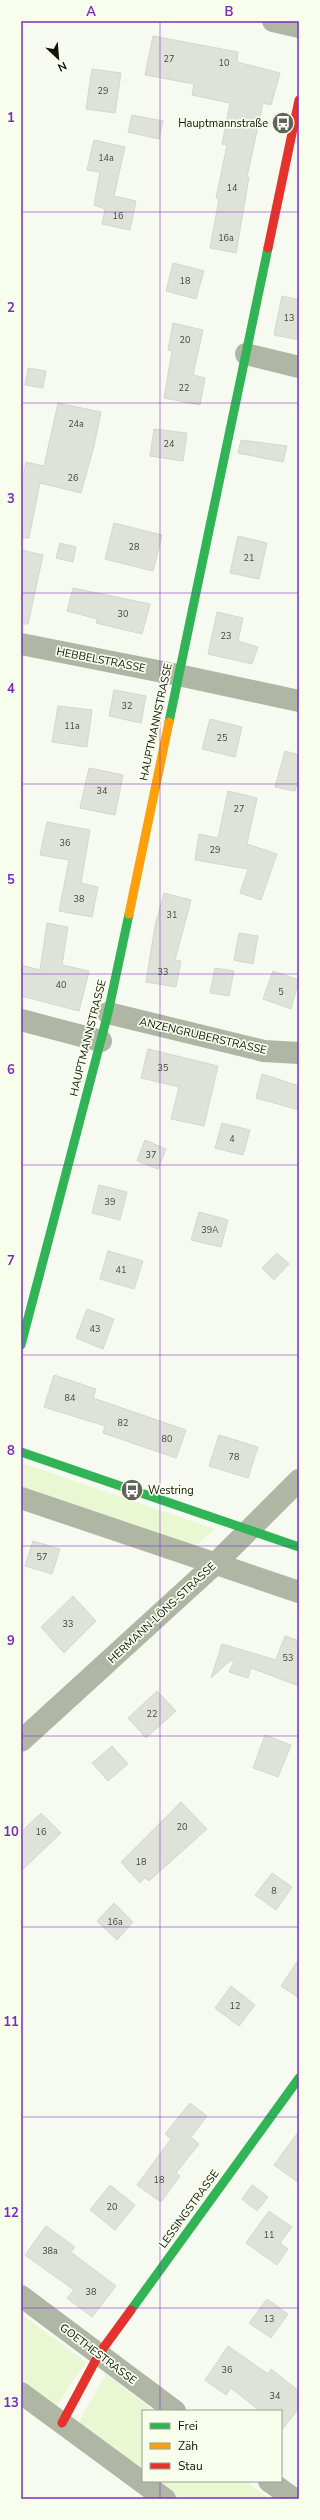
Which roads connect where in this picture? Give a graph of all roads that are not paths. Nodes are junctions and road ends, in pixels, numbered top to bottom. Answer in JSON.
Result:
{"nodes":[{"id":1,"x":273,"y":21,"type":"edge"},
{"id":2,"x":299,"y":26,"type":"edge"},
{"id":3,"x":299,"y":100,"type":"edge"},
{"id":4,"x":246,"y":354,"type":"junction"},
{"id":5,"x":299,"y":368,"type":"edge"},
{"id":6,"x":21,"y":644,"type":"edge"},
{"id":7,"x":178,"y":675,"type":"junction"},
{"id":8,"x":299,"y":701,"type":"edge"},
{"id":9,"x":108,"y":1014,"type":"junction"},
{"id":10,"x":21,"y":1020,"type":"edge"},
{"id":11,"x":100,"y":1041,"type":"junction"},
{"id":12,"x":299,"y":1053,"type":"edge"},
{"id":13,"x":21,"y":1345,"type":"edge"},
{"id":14,"x":21,"y":1452,"type":"edge"},
{"id":15,"x":299,"y":1480,"type":"edge"},
{"id":16,"x":21,"y":1498,"type":"edge"},
{"id":17,"x":249,"y":1531,"type":"junction"},
{"id":18,"x":299,"y":1547,"type":"edge"},
{"id":19,"x":215,"y":1564,"type":"junction"},
{"id":20,"x":299,"y":1592,"type":"edge"},
{"id":21,"x":21,"y":1741,"type":"edge"},
{"id":22,"x":298,"y":2082,"type":"edge"},
{"id":23,"x":21,"y":2296,"type":"edge"},
{"id":24,"x":99,"y":2354,"type":"junction"},
{"id":25,"x":21,"y":2394,"type":"edge"},
{"id":26,"x":174,"y":2410,"type":"edge"},
{"id":27,"x":62,"y":2423,"type":"junction"},
{"id":28,"x":271,"y":2482,"type":"edge"},
{"id":29,"x":165,"y":2499,"type":"edge"},
{"id":30,"x":294,"y":2499,"type":"edge"}],
"edges":[{"from":1,"to":2,"type":"street"},
{"from":3,"to":4,"type":"street","name":"HAUPTMANNSTRASSE"},
{"from":4,"to":5,"type":"street"},
{"from":4,"to":7,"type":"street","name":"HAUPTMANNSTRASSE"},
{"from":6,"to":7,"type":"street","name":"HEBBELSTRASSE"},
{"from":7,"to":8,"type":"street","name":"HEBBELSTRASSE"},
{"from":7,"to":9,"type":"street","name":"HAUPTMANNSTRASSE"},
{"from":9,"to":11,"type":"street","name":"HAUPTMANNSTRASSE"},
{"from":9,"to":12,"type":"street","name":"ANZENGRUBERSTRASSE"},
{"from":10,"to":11,"type":"street"},
{"from":11,"to":13,"type":"street","name":"HAUPTMANNSTRASSE"},
{"from":14,"to":17,"type":"street"},
{"from":15,"to":17,"type":"street","name":"HERMANN-LÖNS-STRASSE"},
{"from":16,"to":19,"type":"street"},
{"from":17,"to":18,"type":"street"},
{"from":17,"to":19,"type":"street","name":"HERMANN-LÖNS-STRASSE"},
{"from":19,"to":20,"type":"street"},
{"from":19,"to":21,"type":"street","name":"HERMANN-LÖNS-STRASSE"},
{"from":22,"to":24,"type":"street","name":"LESSINGSTRASSE"},
{"from":23,"to":24,"type":"street","name":"GOETHESTRASSE"},
{"from":24,"to":26,"type":"street","name":"GOETHESTRASSE"},
{"from":24,"to":27,"type":"street","name":"LESSINGSTRASSE"},
{"from":25,"to":27,"type":"street"},
{"from":27,"to":29,"type":"street"},
{"from":28,"to":30,"type":"street"}]}
